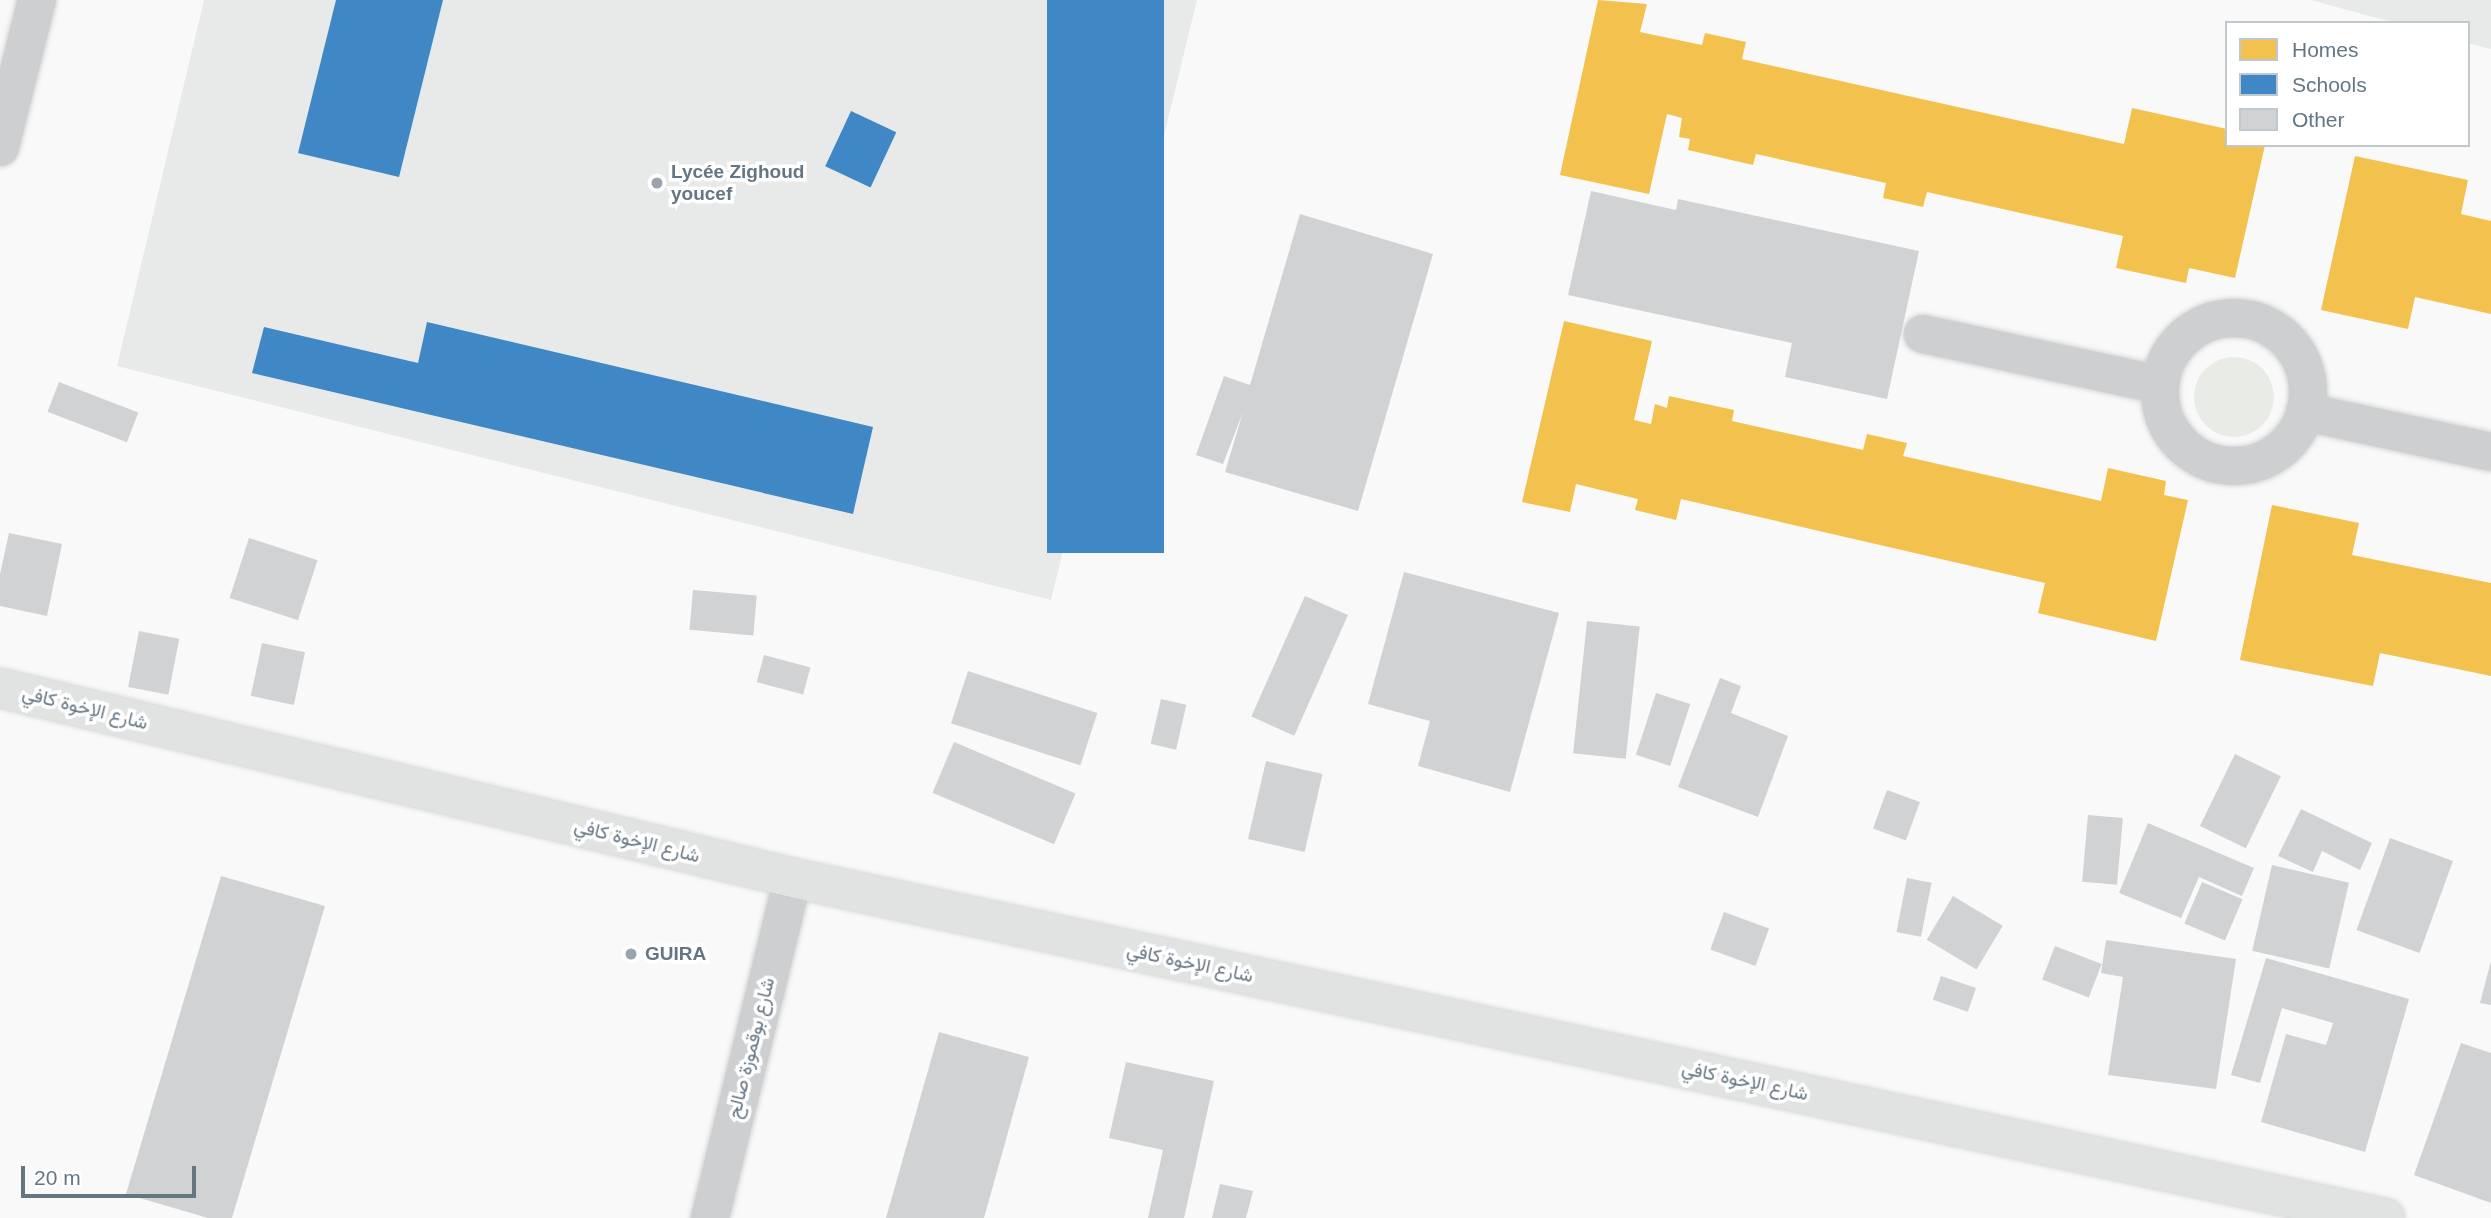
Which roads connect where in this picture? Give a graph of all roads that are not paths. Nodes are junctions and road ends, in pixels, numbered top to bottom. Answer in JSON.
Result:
{"nodes":[{"id":1,"x":37,"y":0,"type":"edge"},
{"id":2,"x":0,"y":147,"type":"edge"},
{"id":3,"x":1923,"y":334,"type":"dead end"},
{"id":4,"x":2160,"y":385,"type":"junction"},
{"id":5,"x":2305,"y":412,"type":"junction"},
{"id":6,"x":2491,"y":452,"type":"edge"},
{"id":7,"x":0,"y":688,"type":"edge"},
{"id":8,"x":793,"y":878,"type":"junction"},
{"id":9,"x":710,"y":1218,"type":"edge"},
{"id":10,"x":2385,"y":1218,"type":"edge"}],
"edges":[{"from":1,"to":2,"type":"street"},
{"from":3,"to":4,"type":"street"},
{"from":4,"to":5,"type":"street"},
{"from":4,"to":5,"type":"street"},
{"from":5,"to":6,"type":"street"},
{"from":7,"to":8,"type":"main road","name":"شارع الإخوة كافي"},
{"from":8,"to":9,"type":"street","name":"شارع بوقموزة صالح"},
{"from":8,"to":10,"type":"main road","name":"شارع الإخوة كافي"}]}
